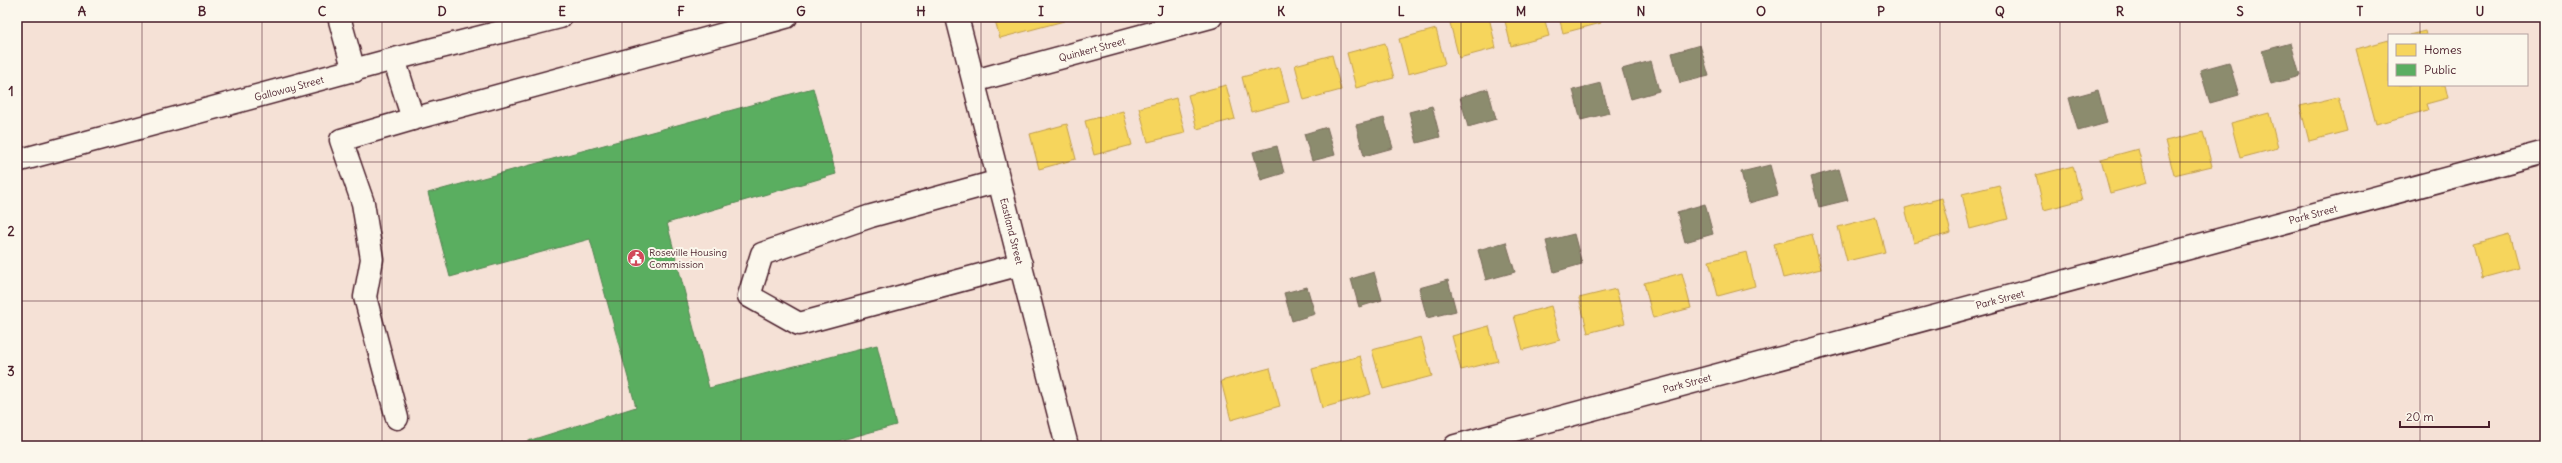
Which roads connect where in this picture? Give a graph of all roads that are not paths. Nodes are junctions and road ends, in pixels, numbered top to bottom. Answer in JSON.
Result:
{"nodes":[{"id":1,"x":339,"y":17,"type":"edge"},
{"id":2,"x":560,"y":17,"type":"edge"},
{"id":3,"x":786,"y":17,"type":"edge"},
{"id":4,"x":957,"y":17,"type":"edge"},
{"id":5,"x":1210,"y":17,"type":"edge"},
{"id":6,"x":394,"y":59,"type":"junction"},
{"id":7,"x":354,"y":71,"type":"junction"},
{"id":8,"x":974,"y":81,"type":"junction"},
{"id":9,"x":413,"y":119,"type":"junction"},
{"id":10,"x":2545,"y":152,"type":"edge"},
{"id":11,"x":17,"y":161,"type":"edge"},
{"id":12,"x":999,"y":181,"type":"junction"},
{"id":13,"x":1021,"y":264,"type":"junction"},
{"id":14,"x":397,"y":418,"type":"dead end"},
{"id":15,"x":1067,"y":446,"type":"edge"},
{"id":16,"x":1455,"y":446,"type":"edge"}],
"edges":[{"from":1,"to":7,"type":"street"},
{"from":2,"to":6,"type":"street","name":"Galloway Street"},
{"from":3,"to":9,"type":"street"},
{"from":4,"to":8,"type":"street","name":"Eastland Street"},
{"from":5,"to":8,"type":"street","name":"Quinkert Street"},
{"from":6,"to":7,"type":"street","name":"Galloway Street"},
{"from":6,"to":9,"type":"street"},
{"from":7,"to":11,"type":"street","name":"Galloway Street"},
{"from":8,"to":12,"type":"street","name":"Eastland Street"},
{"from":9,"to":14,"type":"street"},
{"from":10,"to":16,"type":"street","name":"Park Street"},
{"from":12,"to":13,"type":"street","name":"Eastland Street"},
{"from":12,"to":13,"type":"street"},
{"from":13,"to":15,"type":"street","name":"Eastland Street"}]}
